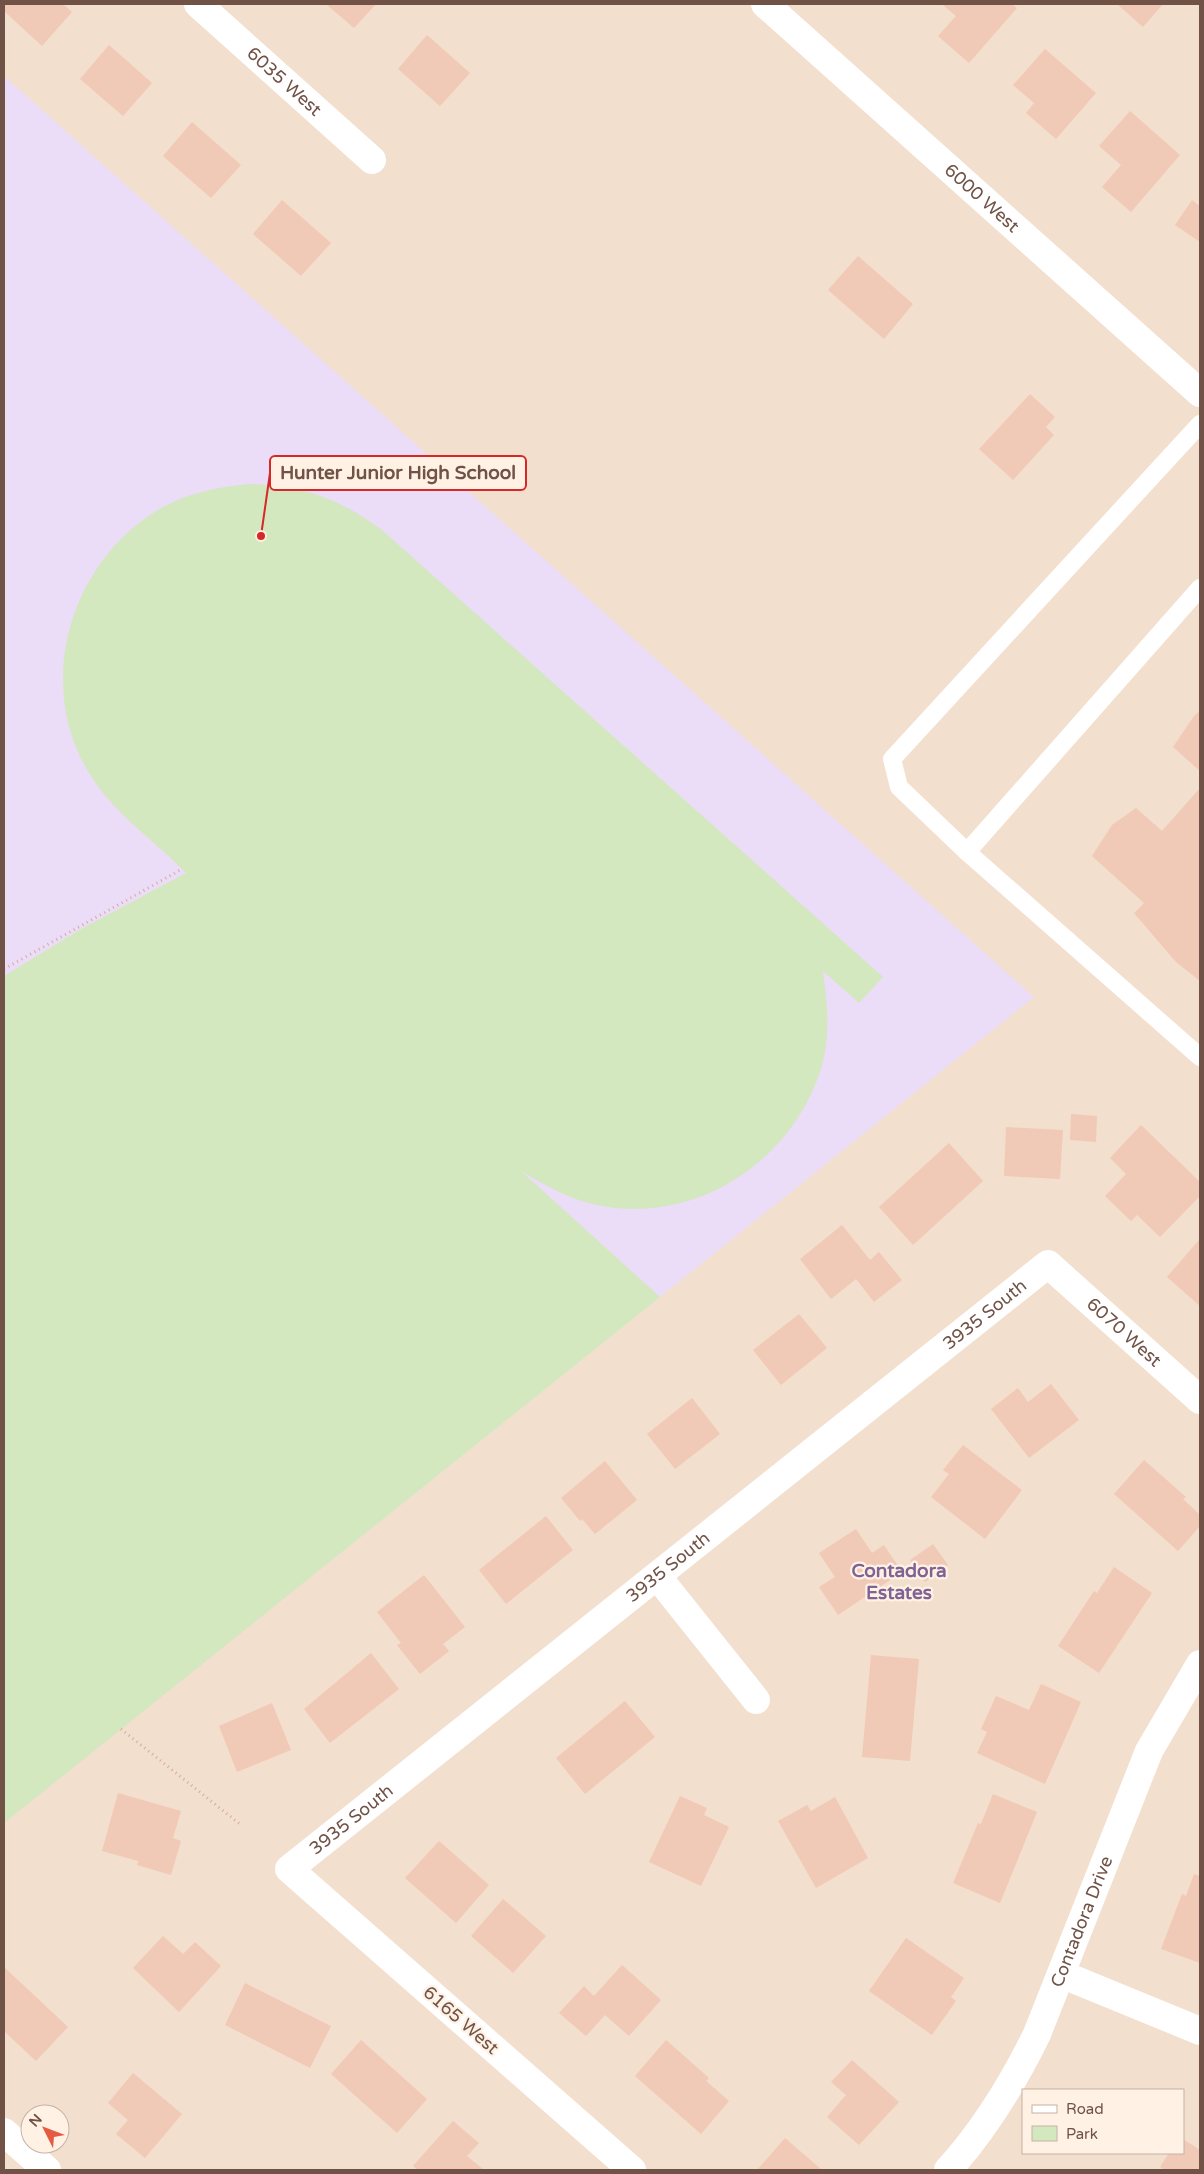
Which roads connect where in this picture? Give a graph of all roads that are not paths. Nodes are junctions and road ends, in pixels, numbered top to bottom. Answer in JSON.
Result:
{"nodes":[{"id":1,"x":198,"y":4,"type":"edge"},
{"id":2,"x":765,"y":4,"type":"edge"},
{"id":3,"x":372,"y":160,"type":"dead end"},
{"id":4,"x":1200,"y":393,"type":"edge"},
{"id":5,"x":1200,"y":424,"type":"edge"},
{"id":6,"x":1200,"y":588,"type":"edge"},
{"id":7,"x":967,"y":852,"type":"junction"},
{"id":8,"x":1200,"y":1057,"type":"edge"},
{"id":9,"x":1048,"y":1264,"type":"joint"},
{"id":10,"x":1200,"y":1400,"type":"edge"},
{"id":11,"x":657,"y":1576,"type":"junction"},
{"id":12,"x":1200,"y":1664,"type":"edge"},
{"id":13,"x":756,"y":1700,"type":"dead end"},
{"id":14,"x":290,"y":1869,"type":"joint"},
{"id":15,"x":1061,"y":1974,"type":"junction"},
{"id":16,"x":1200,"y":2031,"type":"edge"},
{"id":17,"x":4,"y":2132,"type":"edge"},
{"id":18,"x":47,"y":2170,"type":"edge"},
{"id":19,"x":632,"y":2170,"type":"edge"},
{"id":20,"x":948,"y":2170,"type":"edge"}],
"edges":[{"from":1,"to":3,"type":"street","name":"6035 West"},
{"from":2,"to":4,"type":"street","name":"6000 West"},
{"from":5,"to":7,"type":"lane"},
{"from":6,"to":7,"type":"lane"},
{"from":7,"to":8,"type":"lane"},
{"from":9,"to":10,"type":"street","name":"6070 West"},
{"from":9,"to":11,"type":"street","name":"3935 South"},
{"from":11,"to":13,"type":"street"},
{"from":11,"to":14,"type":"street","name":"3935 South"},
{"from":12,"to":15,"type":"street","name":"Contadora Drive"},
{"from":14,"to":19,"type":"street","name":"6165 West"},
{"from":15,"to":16,"type":"street"},
{"from":15,"to":20,"type":"street","name":"Contadora Drive"},
{"from":17,"to":18,"type":"street"}]}
